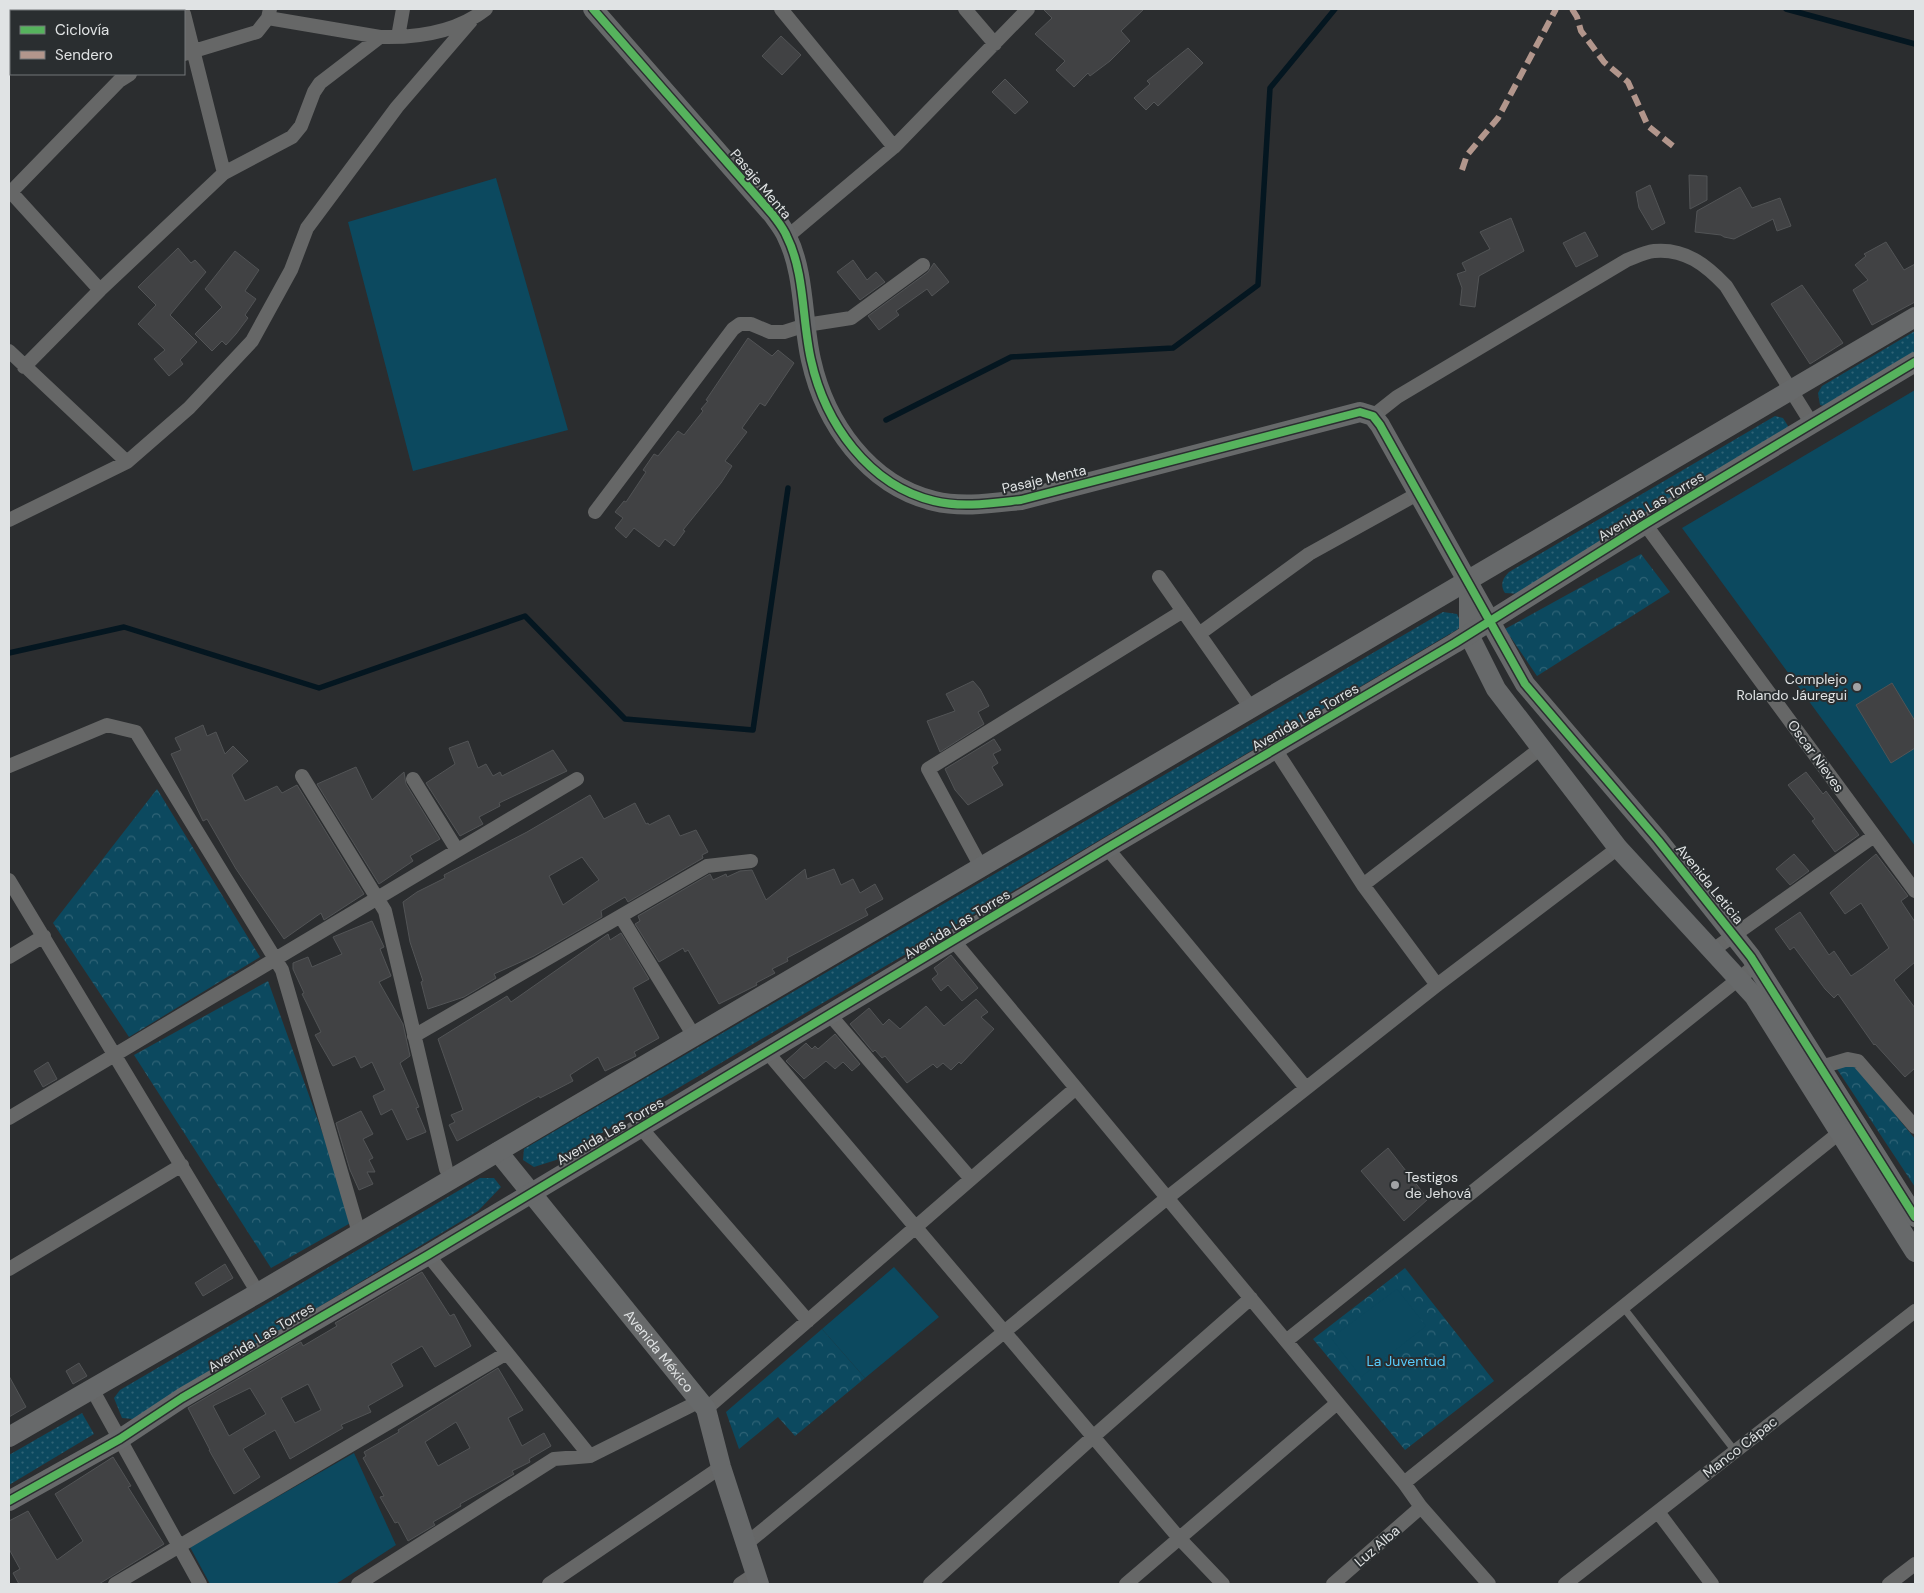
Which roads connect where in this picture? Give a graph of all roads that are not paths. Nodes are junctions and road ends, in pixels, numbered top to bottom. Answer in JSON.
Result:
{"nodes":[{"id":1,"x":403,"y":9,"type":"edge"},
{"id":2,"x":486,"y":9,"type":"edge"},
{"id":3,"x":593,"y":9,"type":"edge"},
{"id":4,"x":781,"y":9,"type":"edge"},
{"id":5,"x":965,"y":9,"type":"edge"},
{"id":6,"x":1028,"y":9,"type":"edge"},
{"id":7,"x":269,"y":14,"type":"edge"},
{"id":8,"x":471,"y":21,"type":"junction"},
{"id":9,"x":185,"y":27,"type":"edge"},
{"id":10,"x":380,"y":37,"type":"junction"},
{"id":11,"x":398,"y":37,"type":"junction"},
{"id":12,"x":995,"y":44,"type":"junction"},
{"id":13,"x":188,"y":52,"type":"edge"},
{"id":14,"x":129,"y":75,"type":"edge"},
{"id":15,"x":894,"y":147,"type":"junction"},
{"id":16,"x":224,"y":173,"type":"junction"},
{"id":17,"x":10,"y":191,"type":"edge"},
{"id":18,"x":787,"y":237,"type":"junction"},
{"id":19,"x":923,"y":265,"type":"dead end"},
{"id":20,"x":100,"y":290,"type":"junction"},
{"id":21,"x":1915,"y":317,"type":"edge"},
{"id":22,"x":806,"y":325,"type":"junction"},
{"id":23,"x":9,"y":351,"type":"edge"},
{"id":24,"x":1915,"y":362,"type":"edge"},
{"id":25,"x":24,"y":366,"type":"junction"},
{"id":26,"x":1790,"y":391,"type":"junction"},
{"id":27,"x":1373,"y":416,"type":"junction"},
{"id":28,"x":1812,"y":424,"type":"junction"},
{"id":29,"x":127,"y":462,"type":"junction"},
{"id":30,"x":1419,"y":493,"type":"junction"},
{"id":31,"x":594,"y":512,"type":"dead end"},
{"id":32,"x":9,"y":520,"type":"edge"},
{"id":33,"x":1645,"y":524,"type":"junction"},
{"id":34,"x":1158,"y":577,"type":"dead end"},
{"id":35,"x":1469,"y":580,"type":"junction"},
{"id":36,"x":1183,"y":611,"type":"junction"},
{"id":37,"x":1489,"y":622,"type":"junction"},
{"id":38,"x":1199,"y":634,"type":"junction"},
{"id":39,"x":1469,"y":634,"type":"junction"},
{"id":40,"x":1251,"y":708,"type":"junction"},
{"id":41,"x":1541,"y":748,"type":"junction"},
{"id":42,"x":1275,"y":749,"type":"junction"},
{"id":43,"x":9,"y":766,"type":"edge"},
{"id":44,"x":302,"y":776,"type":"dead end"},
{"id":45,"x":413,"y":779,"type":"dead end"},
{"id":46,"x":577,"y":779,"type":"dead end"},
{"id":47,"x":1874,"y":836,"type":"junction"},
{"id":48,"x":1107,"y":848,"type":"junction"},
{"id":49,"x":1618,"y":848,"type":"junction"},
{"id":50,"x":458,"y":850,"type":"junction"},
{"id":51,"x":751,"y":861,"type":"dead end"},
{"id":52,"x":981,"y":867,"type":"junction"},
{"id":53,"x":9,"y":880,"type":"edge"},
{"id":54,"x":1363,"y":885,"type":"junction"},
{"id":55,"x":1915,"y":891,"type":"edge"},
{"id":56,"x":376,"y":899,"type":"junction"},
{"id":57,"x":621,"y":917,"type":"junction"},
{"id":58,"x":1735,"y":935,"type":"junction"},
{"id":59,"x":44,"y":936,"type":"junction"},
{"id":60,"x":953,"y":940,"type":"junction"},
{"id":61,"x":1713,"y":950,"type":"junction"},
{"id":62,"x":9,"y":957,"type":"edge"},
{"id":63,"x":276,"y":959,"type":"junction"},
{"id":64,"x":1756,"y":965,"type":"junction"},
{"id":65,"x":1739,"y":978,"type":"junction"},
{"id":66,"x":1437,"y":985,"type":"junction"},
{"id":67,"x":830,"y":1015,"type":"junction"},
{"id":68,"x":414,"y":1036,"type":"junction"},
{"id":69,"x":694,"y":1036,"type":"junction"},
{"id":70,"x":768,"y":1053,"type":"junction"},
{"id":71,"x":115,"y":1054,"type":"junction"},
{"id":72,"x":1821,"y":1067,"type":"junction"},
{"id":73,"x":1076,"y":1088,"type":"junction"},
{"id":74,"x":1306,"y":1088,"type":"junction"},
{"id":75,"x":9,"y":1118,"type":"edge"},
{"id":76,"x":1915,"y":1127,"type":"edge"},
{"id":77,"x":641,"y":1128,"type":"junction"},
{"id":78,"x":1839,"y":1134,"type":"junction"},
{"id":79,"x":498,"y":1152,"type":"junction"},
{"id":80,"x":182,"y":1165,"type":"junction"},
{"id":81,"x":452,"y":1179,"type":"junction"},
{"id":82,"x":971,"y":1179,"type":"junction"},
{"id":83,"x":531,"y":1192,"type":"junction"},
{"id":84,"x":1167,"y":1198,"type":"junction"},
{"id":85,"x":1915,"y":1217,"type":"edge"},
{"id":86,"x":916,"y":1226,"type":"junction"},
{"id":87,"x":358,"y":1234,"type":"junction"},
{"id":88,"x":1915,"y":1252,"type":"edge"},
{"id":89,"x":428,"y":1255,"type":"junction"},
{"id":90,"x":9,"y":1269,"type":"edge"},
{"id":91,"x":258,"y":1292,"type":"junction"},
{"id":92,"x":1251,"y":1298,"type":"junction"},
{"id":93,"x":1623,"y":1307,"type":"junction"},
{"id":94,"x":1915,"y":1310,"type":"edge"},
{"id":95,"x":808,"y":1321,"type":"junction"},
{"id":96,"x":1005,"y":1334,"type":"junction"},
{"id":97,"x":1286,"y":1341,"type":"junction"},
{"id":98,"x":507,"y":1353,"type":"junction"},
{"id":99,"x":92,"y":1389,"type":"junction"},
{"id":100,"x":1336,"y":1404,"type":"junction"},
{"id":101,"x":703,"y":1405,"type":"junction"},
{"id":102,"x":1094,"y":1436,"type":"junction"},
{"id":103,"x":9,"y":1437,"type":"edge"},
{"id":104,"x":120,"y":1439,"type":"junction"},
{"id":105,"x":1735,"y":1451,"type":"junction"},
{"id":106,"x":590,"y":1456,"type":"junction"},
{"id":107,"x":721,"y":1467,"type":"junction"},
{"id":108,"x":1404,"y":1483,"type":"junction"},
{"id":109,"x":9,"y":1501,"type":"edge"},
{"id":110,"x":1421,"y":1507,"type":"junction"},
{"id":111,"x":1658,"y":1512,"type":"junction"},
{"id":112,"x":1179,"y":1538,"type":"junction"},
{"id":113,"x":746,"y":1544,"type":"junction"},
{"id":114,"x":178,"y":1547,"type":"junction"},
{"id":115,"x":1915,"y":1566,"type":"edge"},
{"id":116,"x":751,"y":1581,"type":"edge"},
{"id":117,"x":115,"y":1584,"type":"edge"},
{"id":118,"x":200,"y":1584,"type":"edge"},
{"id":119,"x":358,"y":1584,"type":"edge"},
{"id":120,"x":549,"y":1584,"type":"edge"},
{"id":121,"x":930,"y":1584,"type":"edge"},
{"id":122,"x":1126,"y":1584,"type":"edge"},
{"id":123,"x":1223,"y":1584,"type":"edge"},
{"id":124,"x":1333,"y":1584,"type":"edge"},
{"id":125,"x":1489,"y":1584,"type":"edge"},
{"id":126,"x":1565,"y":1584,"type":"edge"},
{"id":127,"x":1712,"y":1584,"type":"edge"},
{"id":128,"x":1889,"y":1584,"type":"edge"}],
"edges":[{"from":1,"to":11,"type":"street"},
{"from":2,"to":8,"type":"street"},
{"from":3,"to":18,"type":"street","name":"Pasaje Menta"},
{"from":4,"to":15,"type":"street"},
{"from":5,"to":12,"type":"street"},
{"from":6,"to":12,"type":"street"},
{"from":7,"to":10,"type":"street"},
{"from":7,"to":13,"type":"street"},
{"from":8,"to":11,"type":"street"},
{"from":8,"to":29,"type":"street"},
{"from":9,"to":13,"type":"street"},
{"from":10,"to":11,"type":"street"},
{"from":10,"to":16,"type":"street"},
{"from":12,"to":15,"type":"street"},
{"from":13,"to":16,"type":"street"},
{"from":14,"to":17,"type":"street"},
{"from":15,"to":18,"type":"street"},
{"from":16,"to":20,"type":"street"},
{"from":17,"to":20,"type":"street"},
{"from":18,"to":22,"type":"street","name":"Pasaje Menta"},
{"from":19,"to":22,"type":"street"},
{"from":20,"to":25,"type":"street"},
{"from":21,"to":26,"type":"street","name":"Avenida Las Torres"},
{"from":22,"to":27,"type":"street","name":"Pasaje Menta"},
{"from":22,"to":31,"type":"street"},
{"from":23,"to":25,"type":"street"},
{"from":24,"to":28,"type":"street","name":"Avenida Las Torres"},
{"from":25,"to":29,"type":"street"},
{"from":26,"to":27,"type":"street"},
{"from":26,"to":28,"type":"street"},
{"from":26,"to":35,"type":"street","name":"Avenida Las Torres"},
{"from":27,"to":30,"type":"street"},
{"from":28,"to":33,"type":"street","name":"Avenida Las Torres"},
{"from":29,"to":32,"type":"street"},
{"from":30,"to":35,"type":"street"},
{"from":30,"to":38,"type":"street"},
{"from":33,"to":37,"type":"street","name":"Avenida Las Torres"},
{"from":33,"to":47,"type":"street","name":"Oscar Nieves"},
{"from":34,"to":36,"type":"street"},
{"from":35,"to":37,"type":"street","name":"Avenida Leticia"},
{"from":35,"to":39,"type":"street"},
{"from":35,"to":40,"type":"street","name":"Avenida Las Torres"},
{"from":36,"to":38,"type":"street"},
{"from":36,"to":52,"type":"street"},
{"from":37,"to":39,"type":"street","name":"Avenida Las Torres"},
{"from":37,"to":58,"type":"street","name":"Avenida Leticia"},
{"from":38,"to":40,"type":"street"},
{"from":39,"to":41,"type":"street"},
{"from":39,"to":42,"type":"street","name":"Avenida Las Torres"},
{"from":40,"to":52,"type":"street","name":"Avenida Las Torres"},
{"from":41,"to":49,"type":"street"},
{"from":41,"to":54,"type":"street"},
{"from":42,"to":48,"type":"street","name":"Avenida Las Torres"},
{"from":42,"to":54,"type":"street"},
{"from":43,"to":63,"type":"street"},
{"from":44,"to":56,"type":"street"},
{"from":45,"to":50,"type":"street"},
{"from":46,"to":50,"type":"street"},
{"from":47,"to":55,"type":"street","name":"Oscar Nieves"},
{"from":47,"to":58,"type":"street"},
{"from":48,"to":60,"type":"street","name":"Avenida Las Torres"},
{"from":48,"to":74,"type":"street"},
{"from":49,"to":61,"type":"street"},
{"from":49,"to":66,"type":"street"},
{"from":50,"to":56,"type":"street"},
{"from":51,"to":57,"type":"street"},
{"from":52,"to":69,"type":"street","name":"Avenida Las Torres"},
{"from":53,"to":59,"type":"street"},
{"from":54,"to":66,"type":"street"},
{"from":56,"to":63,"type":"street"},
{"from":56,"to":68,"type":"street"},
{"from":57,"to":68,"type":"street"},
{"from":57,"to":69,"type":"street"},
{"from":58,"to":61,"type":"street"},
{"from":58,"to":64,"type":"street","name":"Avenida Leticia"},
{"from":59,"to":62,"type":"street"},
{"from":59,"to":71,"type":"street"},
{"from":60,"to":67,"type":"street","name":"Avenida Las Torres"},
{"from":60,"to":73,"type":"street"},
{"from":61,"to":65,"type":"street"},
{"from":63,"to":71,"type":"street"},
{"from":63,"to":87,"type":"street"},
{"from":64,"to":65,"type":"street"},
{"from":64,"to":72,"type":"street","name":"Avenida Leticia"},
{"from":65,"to":78,"type":"street"},
{"from":65,"to":97,"type":"street"},
{"from":66,"to":74,"type":"street"},
{"from":67,"to":70,"type":"street","name":"Avenida Las Torres"},
{"from":67,"to":82,"type":"street"},
{"from":68,"to":81,"type":"street"},
{"from":69,"to":79,"type":"street","name":"Avenida Las Torres"},
{"from":70,"to":77,"type":"street","name":"Avenida Las Torres"},
{"from":70,"to":86,"type":"street"},
{"from":71,"to":75,"type":"street"},
{"from":71,"to":80,"type":"street"},
{"from":72,"to":76,"type":"street"},
{"from":72,"to":85,"type":"street","name":"Avenida Leticia"},
{"from":73,"to":82,"type":"street"},
{"from":73,"to":84,"type":"street"},
{"from":74,"to":84,"type":"street"},
{"from":77,"to":83,"type":"street","name":"Avenida Las Torres"},
{"from":77,"to":95,"type":"street"},
{"from":78,"to":88,"type":"street"},
{"from":78,"to":93,"type":"street"},
{"from":79,"to":81,"type":"street","name":"Avenida Las Torres"},
{"from":79,"to":83,"type":"street","name":"Avenida México"},
{"from":80,"to":90,"type":"street"},
{"from":80,"to":91,"type":"street"},
{"from":81,"to":87,"type":"street","name":"Avenida Las Torres"},
{"from":82,"to":86,"type":"street"},
{"from":83,"to":89,"type":"street","name":"Avenida Las Torres"},
{"from":83,"to":101,"type":"street","name":"Avenida México"},
{"from":84,"to":92,"type":"street"},
{"from":84,"to":96,"type":"street"},
{"from":86,"to":95,"type":"street"},
{"from":86,"to":96,"type":"street"},
{"from":87,"to":91,"type":"street","name":"Avenida Las Torres"},
{"from":89,"to":98,"type":"street"},
{"from":89,"to":104,"type":"street","name":"Avenida Las Torres"},
{"from":91,"to":99,"type":"street","name":"Avenida Las Torres"},
{"from":92,"to":97,"type":"street"},
{"from":92,"to":102,"type":"street"},
{"from":93,"to":105,"type":"lane"},
{"from":93,"to":108,"type":"street"},
{"from":94,"to":105,"type":"street","name":"Manco Cápac"},
{"from":95,"to":101,"type":"street"},
{"from":96,"to":102,"type":"street"},
{"from":96,"to":113,"type":"street"},
{"from":97,"to":100,"type":"street"},
{"from":98,"to":106,"type":"street"},
{"from":98,"to":114,"type":"street"},
{"from":99,"to":103,"type":"street","name":"Avenida Las Torres"},
{"from":99,"to":104,"type":"street"},
{"from":100,"to":108,"type":"street"},
{"from":100,"to":112,"type":"street"},
{"from":101,"to":106,"type":"street"},
{"from":101,"to":107,"type":"street","name":"Avenida México"},
{"from":102,"to":112,"type":"street"},
{"from":102,"to":121,"type":"street"},
{"from":104,"to":109,"type":"street","name":"Avenida Las Torres"},
{"from":104,"to":114,"type":"street"},
{"from":105,"to":111,"type":"street","name":"Manco Cápac"},
{"from":106,"to":119,"type":"street"},
{"from":107,"to":113,"type":"street","name":"Avenida México"},
{"from":107,"to":120,"type":"street"},
{"from":108,"to":110,"type":"street"},
{"from":110,"to":124,"type":"street","name":"Luz Alba"},
{"from":110,"to":125,"type":"street"},
{"from":111,"to":126,"type":"street","name":"Manco Cápac"},
{"from":111,"to":127,"type":"street"},
{"from":112,"to":122,"type":"street"},
{"from":112,"to":123,"type":"street"},
{"from":113,"to":116,"type":"street","name":"Avenida México"},
{"from":114,"to":117,"type":"street"},
{"from":114,"to":118,"type":"street"},
{"from":115,"to":128,"type":"street"}]}
